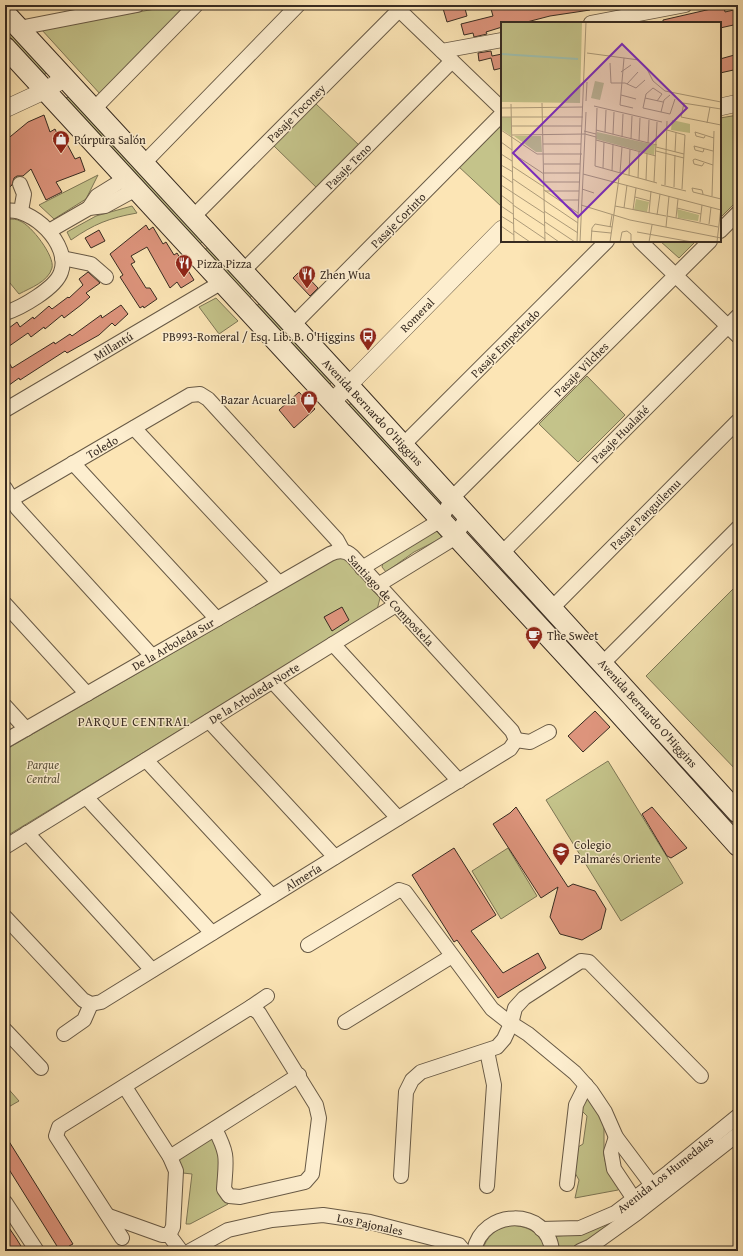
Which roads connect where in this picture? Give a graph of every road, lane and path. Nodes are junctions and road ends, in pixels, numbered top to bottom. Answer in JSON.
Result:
{"nodes":[{"id":1,"x":137,"y":5,"type":"edge"},
{"id":2,"x":196,"y":5,"type":"edge"},
{"id":3,"x":298,"y":5,"type":"edge"},
{"id":4,"x":685,"y":5,"type":"edge"},
{"id":5,"x":397,"y":7,"type":"edge"},
{"id":6,"x":5,"y":13,"type":"edge"},
{"id":7,"x":596,"y":22,"type":"edge"},
{"id":8,"x":19,"y":28,"type":"junction"},
{"id":9,"x":501,"y":40,"type":"edge"},
{"id":10,"x":5,"y":47,"type":"edge"},
{"id":11,"x":447,"y":56,"type":"junction"},
{"id":12,"x":65,"y":78,"type":"junction"},
{"id":13,"x":46,"y":90,"type":"junction"},
{"id":14,"x":738,"y":103,"type":"edge"},
{"id":15,"x":721,"y":107,"type":"edge"},
{"id":16,"x":501,"y":108,"type":"edge"},
{"id":17,"x":5,"y":109,"type":"edge"},
{"id":18,"x":94,"y":109,"type":"junction"},
{"id":19,"x":501,"y":115,"type":"edge"},
{"id":20,"x":144,"y":163,"type":"junction"},
{"id":21,"x":131,"y":183,"type":"junction"},
{"id":22,"x":20,"y":184,"type":"dead end"},
{"id":23,"x":5,"y":211,"type":"edge"},
{"id":24,"x":21,"y":211,"type":"junction"},
{"id":25,"x":738,"y":213,"type":"edge"},
{"id":26,"x":194,"y":217,"type":"junction"},
{"id":27,"x":721,"y":229,"type":"edge"},
{"id":28,"x":501,"y":230,"type":"edge"},
{"id":29,"x":49,"y":231,"type":"junction"},
{"id":30,"x":214,"y":240,"type":"junction"},
{"id":31,"x":606,"y":242,"type":"edge"},
{"id":32,"x":641,"y":242,"type":"edge"},
{"id":33,"x":709,"y":242,"type":"edge"},
{"id":34,"x":196,"y":254,"type":"junction"},
{"id":35,"x":62,"y":258,"type":"junction"},
{"id":36,"x":243,"y":271,"type":"junction"},
{"id":37,"x":675,"y":275,"type":"junction"},
{"id":38,"x":106,"y":277,"type":"dead end"},
{"id":39,"x":222,"y":282,"type":"junction"},
{"id":40,"x":266,"y":296,"type":"junction"},
{"id":41,"x":241,"y":303,"type":"junction"},
{"id":42,"x":5,"y":313,"type":"edge"},
{"id":43,"x":738,"y":316,"type":"edge"},
{"id":44,"x":293,"y":325,"type":"junction"},
{"id":45,"x":733,"y":331,"type":"edge"},
{"id":46,"x":348,"y":385,"type":"junction"},
{"id":47,"x":200,"y":394,"type":"joint"},
{"id":48,"x":332,"y":402,"type":"junction"},
{"id":49,"x":5,"y":410,"type":"edge"},
{"id":50,"x":738,"y":421,"type":"edge"},
{"id":51,"x":134,"y":428,"type":"junction"},
{"id":52,"x":403,"y":445,"type":"junction"},
{"id":53,"x":73,"y":463,"type":"junction"},
{"id":54,"x":7,"y":497,"type":"edge"},
{"id":55,"x":452,"y":498,"type":"junction"},
{"id":56,"x":467,"y":515,"type":"junction"},
{"id":57,"x":441,"y":520,"type":"junction"},
{"id":58,"x":738,"y":528,"type":"edge"},
{"id":59,"x":456,"y":537,"type":"junction"},
{"id":60,"x":343,"y":551,"type":"junction"},
{"id":61,"x":502,"y":553,"type":"junction"},
{"id":62,"x":362,"y":568,"type":"junction"},
{"id":63,"x":279,"y":583,"type":"junction"},
{"id":64,"x":382,"y":590,"type":"junction"},
{"id":65,"x":5,"y":604,"type":"edge"},
{"id":66,"x":396,"y":605,"type":"junction"},
{"id":67,"x":552,"y":608,"type":"junction"},
{"id":68,"x":380,"y":615,"type":"junction"},
{"id":69,"x":217,"y":619,"type":"junction"},
{"id":70,"x":333,"y":644,"type":"junction"},
{"id":71,"x":152,"y":656,"type":"junction"},
{"id":72,"x":609,"y":670,"type":"junction"},
{"id":73,"x":584,"y":676,"type":"junction"},
{"id":74,"x":273,"y":682,"type":"junction"},
{"id":75,"x":87,"y":694,"type":"junction"},
{"id":76,"x":5,"y":706,"type":"edge"},
{"id":77,"x":209,"y":721,"type":"junction"},
{"id":78,"x":26,"y":729,"type":"junction"},
{"id":79,"x":548,"y":732,"type":"dead end"},
{"id":80,"x":516,"y":740,"type":"junction"},
{"id":81,"x":5,"y":741,"type":"edge"},
{"id":82,"x":146,"y":760,"type":"junction"},
{"id":83,"x":459,"y":781,"type":"junction"},
{"id":84,"x":86,"y":797,"type":"junction"},
{"id":85,"x":738,"y":813,"type":"edge"},
{"id":86,"x":398,"y":818,"type":"junction"},
{"id":87,"x":27,"y":833,"type":"junction"},
{"id":88,"x":738,"y":846,"type":"edge"},
{"id":89,"x":5,"y":847,"type":"edge"},
{"id":90,"x":335,"y":857,"type":"junction"},
{"id":91,"x":272,"y":896,"type":"junction"},
{"id":92,"x":5,"y":916,"type":"edge"},
{"id":93,"x":212,"y":933,"type":"junction"},
{"id":94,"x":308,"y":945,"type":"dead end"},
{"id":95,"x":452,"y":956,"type":"junction"},
{"id":96,"x":152,"y":970,"type":"junction"},
{"id":97,"x":267,"y":996,"type":"dead end"},
{"id":98,"x":91,"y":1004,"type":"junction"},
{"id":99,"x":250,"y":1007,"type":"junction"},
{"id":100,"x":345,"y":1022,"type":"dead end"},
{"id":101,"x":511,"y":1024,"type":"junction"},
{"id":102,"x":5,"y":1030,"type":"edge"},
{"id":103,"x":64,"y":1034,"type":"dead end"},
{"id":104,"x":487,"y":1051,"type":"junction"},
{"id":105,"x":41,"y":1068,"type":"dead end"},
{"id":106,"x":299,"y":1076,"type":"junction"},
{"id":107,"x":701,"y":1076,"type":"dead end"},
{"id":108,"x":586,"y":1085,"type":"junction"},
{"id":109,"x":125,"y":1087,"type":"junction"},
{"id":110,"x":738,"y":1116,"type":"edge"},
{"id":111,"x":215,"y":1129,"type":"junction"},
{"id":112,"x":738,"y":1134,"type":"edge"},
{"id":113,"x":616,"y":1137,"type":"junction"},
{"id":114,"x":170,"y":1157,"type":"junction"},
{"id":115,"x":401,"y":1176,"type":"dead end"},
{"id":116,"x":567,"y":1184,"type":"dead end"},
{"id":117,"x":652,"y":1185,"type":"junction"},
{"id":118,"x":487,"y":1186,"type":"dead end"},
{"id":119,"x":634,"y":1199,"type":"junction"},
{"id":120,"x":5,"y":1202,"type":"edge"},
{"id":121,"x":109,"y":1216,"type":"junction"},
{"id":122,"x":541,"y":1229,"type":"junction"},
{"id":123,"x":479,"y":1237,"type":"junction"},
{"id":124,"x":122,"y":1238,"type":"dead end"},
{"id":125,"x":175,"y":1242,"type":"edge"},
{"id":126,"x":462,"y":1248,"type":"edge"},
{"id":127,"x":37,"y":1251,"type":"edge"},
{"id":128,"x":190,"y":1251,"type":"edge"},
{"id":129,"x":474,"y":1251,"type":"edge"},
{"id":130,"x":552,"y":1251,"type":"edge"},
{"id":131,"x":580,"y":1251,"type":"edge"}],
"edges":[{"from":1,"to":8,"type":"street"},
{"from":2,"to":18,"type":"street"},
{"from":3,"to":20,"type":"street"},
{"from":4,"to":7,"type":"street"},
{"from":5,"to":11,"type":"street"},
{"from":5,"to":26,"type":"street","name":"Pasaje Toconey"},
{"from":6,"to":8,"type":"main road","name":"Avenida Bernardo O'Higgins"},
{"from":8,"to":12,"type":"main road","name":"Avenida Bernardo O'Higgins"},
{"from":9,"to":11,"type":"street"},
{"from":10,"to":13,"type":"main road","name":"Avenida Bernardo O'Higgins"},
{"from":11,"to":16,"type":"street"},
{"from":11,"to":36,"type":"street","name":"Pasaje Teno"},
{"from":12,"to":13,"type":"street"},
{"from":12,"to":18,"type":"main road","name":"Avenida Bernardo O'Higgins"},
{"from":13,"to":17,"type":"street"},
{"from":13,"to":21,"type":"main road","name":"Avenida Bernardo O'Higgins"},
{"from":14,"to":15,"type":"street"},
{"from":18,"to":20,"type":"main road","name":"Avenida Bernardo O'Higgins"},
{"from":19,"to":44,"type":"street","name":"Pasaje Corinto"},
{"from":20,"to":26,"type":"main road","name":"Avenida Bernardo O'Higgins"},
{"from":21,"to":29,"type":"street"},
{"from":21,"to":34,"type":"main road","name":"Avenida Bernardo O'Higgins"},
{"from":22,"to":24,"type":"street"},
{"from":23,"to":24,"type":"street"},
{"from":24,"to":29,"type":"street"},
{"from":25,"to":27,"type":"street"},
{"from":26,"to":30,"type":"main road","name":"Avenida Bernardo O'Higgins"},
{"from":28,"to":46,"type":"street","name":"Romeral"},
{"from":29,"to":35,"type":"street"},
{"from":30,"to":34,"type":"main road"},
{"from":30,"to":36,"type":"main road","name":"Avenida Bernardo O'Higgins"},
{"from":31,"to":52,"type":"street","name":"Pasaje Empedrado"},
{"from":32,"to":37,"type":"street"},
{"from":33,"to":37,"type":"street","name":"Pasaje Vilches"},
{"from":34,"to":39,"type":"main road","name":"Avenida Bernardo O'Higgins"},
{"from":35,"to":38,"type":"street"},
{"from":35,"to":42,"type":"street"},
{"from":36,"to":40,"type":"main road","name":"Avenida Bernardo O'Higgins"},
{"from":37,"to":45,"type":"street"},
{"from":37,"to":55,"type":"street","name":"Pasaje Vilches"},
{"from":39,"to":41,"type":"main road","name":"Avenida Bernardo O'Higgins"},
{"from":39,"to":49,"type":"street","name":"Millantú"},
{"from":40,"to":41,"type":"main road"},
{"from":40,"to":44,"type":"main road","name":"Avenida Bernardo O'Higgins"},
{"from":41,"to":48,"type":"main road","name":"Avenida Bernardo O'Higgins"},
{"from":43,"to":45,"type":"street","name":"Pasaje Hualañé"},
{"from":44,"to":46,"type":"main road","name":"Avenida Bernardo O'Higgins"},
{"from":45,"to":61,"type":"street","name":"Pasaje Hualañé"},
{"from":46,"to":48,"type":"street","name":"Romeral"},
{"from":46,"to":52,"type":"main road","name":"Avenida Bernardo O'Higgins"},
{"from":47,"to":51,"type":"street","name":"Toledo"},
{"from":47,"to":60,"type":"street","name":"Santiago de Compostela"},
{"from":48,"to":57,"type":"main road","name":"Avenida Bernardo O'Higgins"},
{"from":50,"to":67,"type":"street","name":"Pasaje Panguilemu"},
{"from":51,"to":53,"type":"street","name":"Toledo"},
{"from":51,"to":63,"type":"street"},
{"from":52,"to":55,"type":"main road","name":"Avenida Bernardo O'Higgins"},
{"from":53,"to":54,"type":"street","name":"Toledo"},
{"from":53,"to":69,"type":"street"},
{"from":54,"to":71,"type":"street"},
{"from":55,"to":56,"type":"main road","name":"Avenida Bernardo O'Higgins"},
{"from":55,"to":57,"type":"street"},
{"from":56,"to":59,"type":"street"},
{"from":56,"to":61,"type":"main road","name":"Avenida Bernardo O'Higgins"},
{"from":57,"to":59,"type":"main road","name":"Avenida Bernardo O'Higgins"},
{"from":57,"to":62,"type":"street"},
{"from":58,"to":72,"type":"street"},
{"from":59,"to":64,"type":"street"},
{"from":59,"to":73,"type":"main road","name":"Avenida Bernardo O'Higgins"},
{"from":60,"to":62,"type":"street","name":"Santiago de Compostela"},
{"from":60,"to":63,"type":"street","name":"De la Arboleda Sur"},
{"from":61,"to":67,"type":"main road","name":"Avenida Bernardo O'Higgins"},
{"from":62,"to":64,"type":"street","name":"Santiago de Compostela"},
{"from":63,"to":69,"type":"street","name":"De la Arboleda Sur"},
{"from":64,"to":66,"type":"street","name":"Santiago de Compostela"},
{"from":64,"to":68,"type":"street"},
{"from":65,"to":75,"type":"street"},
{"from":66,"to":68,"type":"street","name":"De la Arboleda Norte"},
{"from":66,"to":80,"type":"street","name":"Santiago de Compostela"},
{"from":67,"to":72,"type":"main road","name":"Avenida Bernardo O'Higgins"},
{"from":68,"to":70,"type":"street","name":"De la Arboleda Norte"},
{"from":69,"to":71,"type":"street","name":"De la Arboleda Sur"},
{"from":70,"to":74,"type":"street","name":"De la Arboleda Norte"},
{"from":70,"to":83,"type":"street"},
{"from":71,"to":75,"type":"street","name":"De la Arboleda Sur"},
{"from":72,"to":73,"type":"main road"},
{"from":72,"to":85,"type":"main road","name":"Avenida Bernardo O'Higgins"},
{"from":73,"to":88,"type":"main road","name":"Avenida Bernardo O'Higgins"},
{"from":74,"to":77,"type":"street","name":"De la Arboleda Norte"},
{"from":74,"to":86,"type":"street"},
{"from":75,"to":78,"type":"street","name":"De la Arboleda Sur"},
{"from":76,"to":78,"type":"street"},
{"from":77,"to":82,"type":"street","name":"De la Arboleda Norte"},
{"from":77,"to":90,"type":"street"},
{"from":78,"to":81,"type":"street","name":"De la Arboleda Sur"},
{"from":79,"to":80,"type":"street"},
{"from":80,"to":83,"type":"street","name":"Almería"},
{"from":82,"to":84,"type":"street","name":"De la Arboleda Norte"},
{"from":82,"to":91,"type":"street"},
{"from":83,"to":86,"type":"street","name":"Almería"},
{"from":84,"to":87,"type":"street","name":"De la Arboleda Norte"},
{"from":84,"to":93,"type":"street"},
{"from":86,"to":90,"type":"street","name":"Almería"},
{"from":87,"to":89,"type":"street","name":"De la Arboleda Norte"},
{"from":87,"to":96,"type":"street"},
{"from":90,"to":91,"type":"street","name":"Almería"},
{"from":91,"to":93,"type":"street","name":"Almería"},
{"from":92,"to":98,"type":"street"},
{"from":93,"to":96,"type":"street","name":"Almería"},
{"from":94,"to":95,"type":"street"},
{"from":95,"to":100,"type":"street"},
{"from":95,"to":101,"type":"street"},
{"from":96,"to":98,"type":"street","name":"Almería"},
{"from":97,"to":99,"type":"street"},
{"from":98,"to":103,"type":"street"},
{"from":99,"to":106,"type":"street"},
{"from":99,"to":109,"type":"street"},
{"from":101,"to":104,"type":"street"},
{"from":101,"to":107,"type":"street"},
{"from":101,"to":108,"type":"street"},
{"from":102,"to":105,"type":"street"},
{"from":104,"to":115,"type":"street"},
{"from":104,"to":118,"type":"street"},
{"from":106,"to":111,"type":"street"},
{"from":106,"to":111,"type":"street"},
{"from":108,"to":113,"type":"street"},
{"from":108,"to":116,"type":"street"},
{"from":109,"to":114,"type":"street"},
{"from":109,"to":121,"type":"street"},
{"from":110,"to":117,"type":"street","name":"Avenida Los Humedales"},
{"from":111,"to":114,"type":"street"},
{"from":112,"to":131,"type":"street","name":"Avenida Los Humedales"},
{"from":113,"to":117,"type":"street"},
{"from":113,"to":119,"type":"street"},
{"from":114,"to":125,"type":"street"},
{"from":117,"to":119,"type":"street","name":"Avenida Los Humedales"},
{"from":119,"to":122,"type":"street","name":"Avenida Los Humedales"},
{"from":120,"to":127,"type":"street"},
{"from":121,"to":124,"type":"street"},
{"from":121,"to":125,"type":"street"},
{"from":122,"to":123,"type":"street"},
{"from":122,"to":130,"type":"street"},
{"from":123,"to":126,"type":"street","name":"Los Pajonales"},
{"from":123,"to":129,"type":"street"},
{"from":126,"to":128,"type":"street","name":"Los Pajonales"}]}
